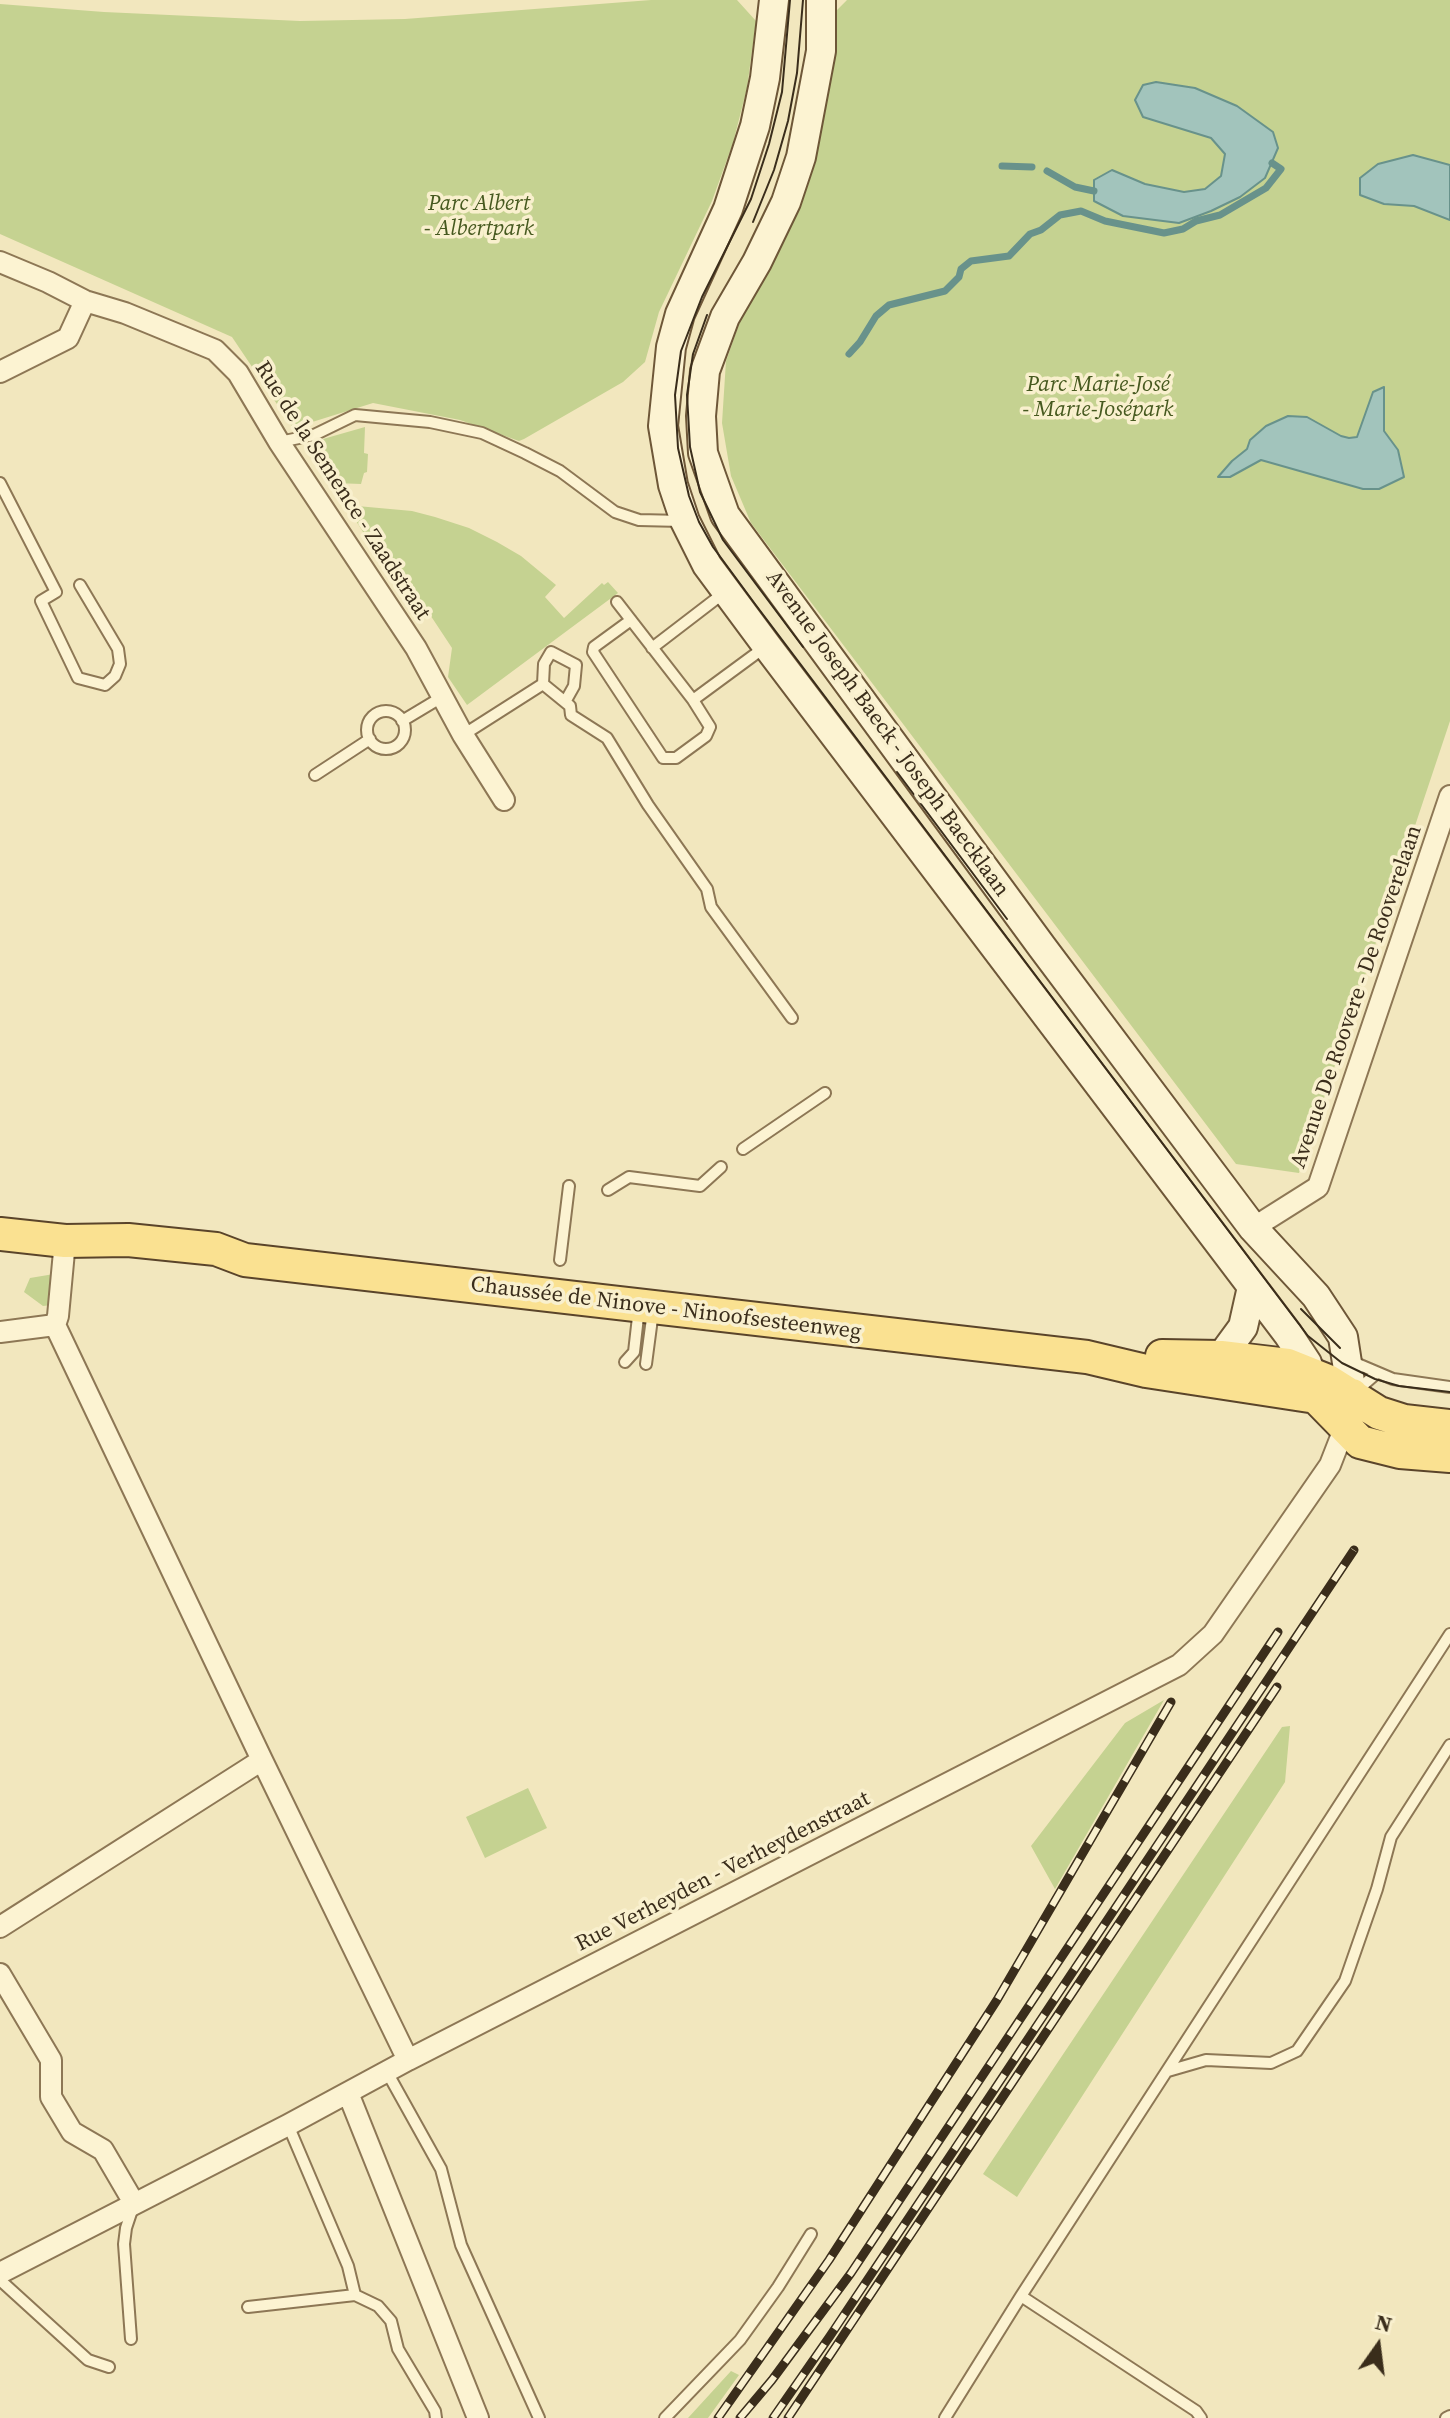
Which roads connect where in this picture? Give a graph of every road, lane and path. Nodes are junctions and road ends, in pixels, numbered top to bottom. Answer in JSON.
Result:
{"nodes":[{"id":1,"x":774,"y":0,"type":"edge"},
{"id":2,"x":821,"y":0,"type":"edge"},
{"id":3,"x":0,"y":262,"type":"edge"},
{"id":4,"x":85,"y":301,"type":"junction"},
{"id":5,"x":0,"y":372,"type":"edge"},
{"id":6,"x":279,"y":442,"type":"junction"},
{"id":7,"x":0,"y":483,"type":"edge"},
{"id":8,"x":685,"y":521,"type":"junction"},
{"id":9,"x":80,"y":585,"type":"dead end"},
{"id":10,"x":726,"y":591,"type":"junction"},
{"id":11,"x":617,"y":602,"type":"dead end"},
{"id":12,"x":631,"y":620,"type":"junction"},
{"id":13,"x":767,"y":646,"type":"junction"},
{"id":14,"x":652,"y":648,"type":"junction"},
{"id":15,"x":543,"y":684,"type":"junction"},
{"id":16,"x":442,"y":697,"type":"junction"},
{"id":17,"x":693,"y":700,"type":"junction"},
{"id":18,"x":565,"y":702,"type":"junction"},
{"id":19,"x":402,"y":721,"type":"junction"},
{"id":20,"x":463,"y":735,"type":"junction"},
{"id":21,"x":370,"y":739,"type":"junction"},
{"id":22,"x":315,"y":775,"type":"dead end"},
{"id":23,"x":1450,"y":796,"type":"edge"},
{"id":24,"x":504,"y":800,"type":"dead end"},
{"id":25,"x":1441,"y":851,"type":"edge"},
{"id":26,"x":792,"y":1018,"type":"dead end"},
{"id":27,"x":825,"y":1093,"type":"dead end"},
{"id":28,"x":743,"y":1149,"type":"dead end"},
{"id":29,"x":721,"y":1167,"type":"dead end"},
{"id":30,"x":569,"y":1186,"type":"dead end"},
{"id":31,"x":608,"y":1190,"type":"dead end"},
{"id":32,"x":1253,"y":1228,"type":"junction"},
{"id":33,"x":0,"y":1234,"type":"edge"},
{"id":34,"x":65,"y":1241,"type":"junction"},
{"id":35,"x":560,"y":1260,"type":"dead end"},
{"id":36,"x":1252,"y":1287,"type":"junction"},
{"id":37,"x":646,"y":1307,"type":"junction"},
{"id":38,"x":55,"y":1325,"type":"junction"},
{"id":39,"x":0,"y":1332,"type":"edge"},
{"id":40,"x":1087,"y":1357,"type":"junction"},
{"id":41,"x":1221,"y":1357,"type":"junction"},
{"id":42,"x":625,"y":1362,"type":"dead end"},
{"id":43,"x":646,"y":1364,"type":"dead end"},
{"id":44,"x":1348,"y":1373,"type":"junction"},
{"id":45,"x":1377,"y":1373,"type":"junction"},
{"id":46,"x":1312,"y":1378,"type":"junction"},
{"id":47,"x":1450,"y":1387,"type":"edge"},
{"id":48,"x":1450,"y":1426,"type":"edge"},
{"id":49,"x":1346,"y":1429,"type":"junction"},
{"id":50,"x":1450,"y":1456,"type":"edge"},
{"id":51,"x":1450,"y":1634,"type":"edge"},
{"id":52,"x":1450,"y":1745,"type":"edge"},
{"id":53,"x":262,"y":1760,"type":"junction"},
{"id":54,"x":0,"y":1927,"type":"edge"},
{"id":55,"x":0,"y":1974,"type":"edge"},
{"id":56,"x":408,"y":2060,"type":"junction"},
{"id":57,"x":1168,"y":2071,"type":"junction"},
{"id":58,"x":387,"y":2072,"type":"junction"},
{"id":59,"x":348,"y":2093,"type":"junction"},
{"id":60,"x":288,"y":2125,"type":"junction"},
{"id":61,"x":134,"y":2203,"type":"junction"},
{"id":62,"x":811,"y":2234,"type":"dead end"},
{"id":63,"x":0,"y":2273,"type":"edge"},
{"id":64,"x":0,"y":2280,"type":"edge"},
{"id":65,"x":355,"y":2295,"type":"junction"},
{"id":66,"x":1021,"y":2296,"type":"junction"},
{"id":67,"x":248,"y":2307,"type":"dead end"},
{"id":68,"x":131,"y":2339,"type":"dead end"},
{"id":69,"x":109,"y":2367,"type":"dead end"},
{"id":70,"x":436,"y":2418,"type":"edge"},
{"id":71,"x":478,"y":2418,"type":"edge"},
{"id":72,"x":539,"y":2418,"type":"edge"},
{"id":73,"x":665,"y":2418,"type":"edge"},
{"id":74,"x":945,"y":2418,"type":"edge"},
{"id":75,"x":1201,"y":2418,"type":"edge"}],
"edges":[{"from":1,"to":8,"type":"street","name":"Avenue Joseph Baeck - Joseph Baecklaan"},
{"from":2,"to":32,"type":"street","name":"Avenue Joseph Baeck - Joseph Baecklaan"},
{"from":3,"to":4,"type":"street","name":"Rue de la Semence - Zaadstraat"},
{"from":4,"to":5,"type":"street"},
{"from":4,"to":6,"type":"street","name":"Rue de la Semence - Zaadstraat"},
{"from":6,"to":8,"type":"lane"},
{"from":6,"to":16,"type":"street","name":"Rue de la Semence - Zaadstraat"},
{"from":7,"to":9,"type":"lane"},
{"from":8,"to":10,"type":"street","name":"Avenue Joseph Baeck - Joseph Baecklaan"},
{"from":10,"to":13,"type":"street","name":"Avenue Joseph Baeck - Joseph Baecklaan"},
{"from":10,"to":14,"type":"lane"},
{"from":11,"to":12,"type":"lane"},
{"from":12,"to":14,"type":"lane"},
{"from":12,"to":17,"type":"lane"},
{"from":13,"to":17,"type":"lane"},
{"from":13,"to":36,"type":"street","name":"Avenue Joseph Baeck - Joseph Baecklaan"},
{"from":14,"to":17,"type":"lane"},
{"from":15,"to":18,"type":"lane"},
{"from":15,"to":18,"type":"lane"},
{"from":15,"to":20,"type":"lane"},
{"from":16,"to":19,"type":"lane"},
{"from":16,"to":20,"type":"street","name":"Rue de la Semence - Zaadstraat"},
{"from":18,"to":26,"type":"lane"},
{"from":19,"to":21,"type":"lane"},
{"from":19,"to":21,"type":"lane"},
{"from":20,"to":24,"type":"street","name":"Rue de la Semence - Zaadstraat"},
{"from":21,"to":22,"type":"lane"},
{"from":23,"to":25,"type":"street","name":"Avenue De Roovere - De Rooverelaan"},
{"from":25,"to":32,"type":"street","name":"Avenue De Roovere - De Rooverelaan"},
{"from":27,"to":28,"type":"lane"},
{"from":29,"to":31,"type":"lane"},
{"from":30,"to":35,"type":"lane"},
{"from":32,"to":44,"type":"street","name":"Avenue Joseph Baeck - Joseph Baecklaan"},
{"from":33,"to":34,"type":"main road","name":"Chaussée de Ninove - Ninoofsesteenweg"},
{"from":34,"to":37,"type":"main road","name":"Chaussée de Ninove - Ninoofsesteenweg"},
{"from":34,"to":38,"type":"street"},
{"from":36,"to":41,"type":"street"},
{"from":36,"to":46,"type":"street","name":"Avenue Joseph Baeck - Joseph Baecklaan"},
{"from":37,"to":40,"type":"main road","name":"Chaussée de Ninove - Ninoofsesteenweg"},
{"from":37,"to":42,"type":"lane"},
{"from":37,"to":43,"type":"lane"},
{"from":38,"to":39,"type":"street"},
{"from":38,"to":53,"type":"street"},
{"from":40,"to":41,"type":"main road","name":"Chaussée de Ninove - Ninoofsesteenweg"},
{"from":40,"to":46,"type":"main road","name":"Chaussée de Ninove - Ninoofsesteenweg"},
{"from":41,"to":46,"type":"main road","name":"Chaussée de Ninove - Ninoofsesteenweg"},
{"from":44,"to":45,"type":"lane"},
{"from":44,"to":45,"type":"lane","name":"Chaussée de Ninove - Ninoofsesteenweg"},
{"from":44,"to":45,"type":"lane","name":"Chaussée de Ninove - Ninoofsesteenweg"},
{"from":44,"to":46,"type":"main road","name":"Chaussée de Ninove - Ninoofsesteenweg"},
{"from":44,"to":48,"type":"main road","name":"Chaussée de Ninove - Ninoofsesteenweg"},
{"from":44,"to":49,"type":"street","name":"Rue Verheyden - Verheydenstraat"},
{"from":45,"to":47,"type":"lane","name":"Chaussée de Ninove - Ninoofsesteenweg"},
{"from":46,"to":49,"type":"main road"},
{"from":49,"to":50,"type":"main road"},
{"from":49,"to":56,"type":"street","name":"Rue Verheyden - Verheydenstraat"},
{"from":51,"to":57,"type":"lane"},
{"from":52,"to":57,"type":"lane"},
{"from":53,"to":54,"type":"street"},
{"from":53,"to":56,"type":"street"},
{"from":55,"to":61,"type":"street"},
{"from":56,"to":58,"type":"street","name":"Rue Verheyden - Verheydenstraat"},
{"from":57,"to":66,"type":"lane"},
{"from":58,"to":59,"type":"street","name":"Rue Verheyden - Verheydenstraat"},
{"from":58,"to":72,"type":"lane"},
{"from":59,"to":60,"type":"street","name":"Rue Verheyden - Verheydenstraat"},
{"from":59,"to":71,"type":"street"},
{"from":60,"to":61,"type":"street","name":"Rue Verheyden - Verheydenstraat"},
{"from":60,"to":65,"type":"lane"},
{"from":61,"to":63,"type":"street","name":"Rue Verheyden - Verheydenstraat"},
{"from":61,"to":68,"type":"lane"},
{"from":62,"to":73,"type":"lane"},
{"from":64,"to":69,"type":"lane"},
{"from":65,"to":67,"type":"lane"},
{"from":65,"to":70,"type":"lane"},
{"from":66,"to":74,"type":"lane"},
{"from":66,"to":75,"type":"lane"}]}
